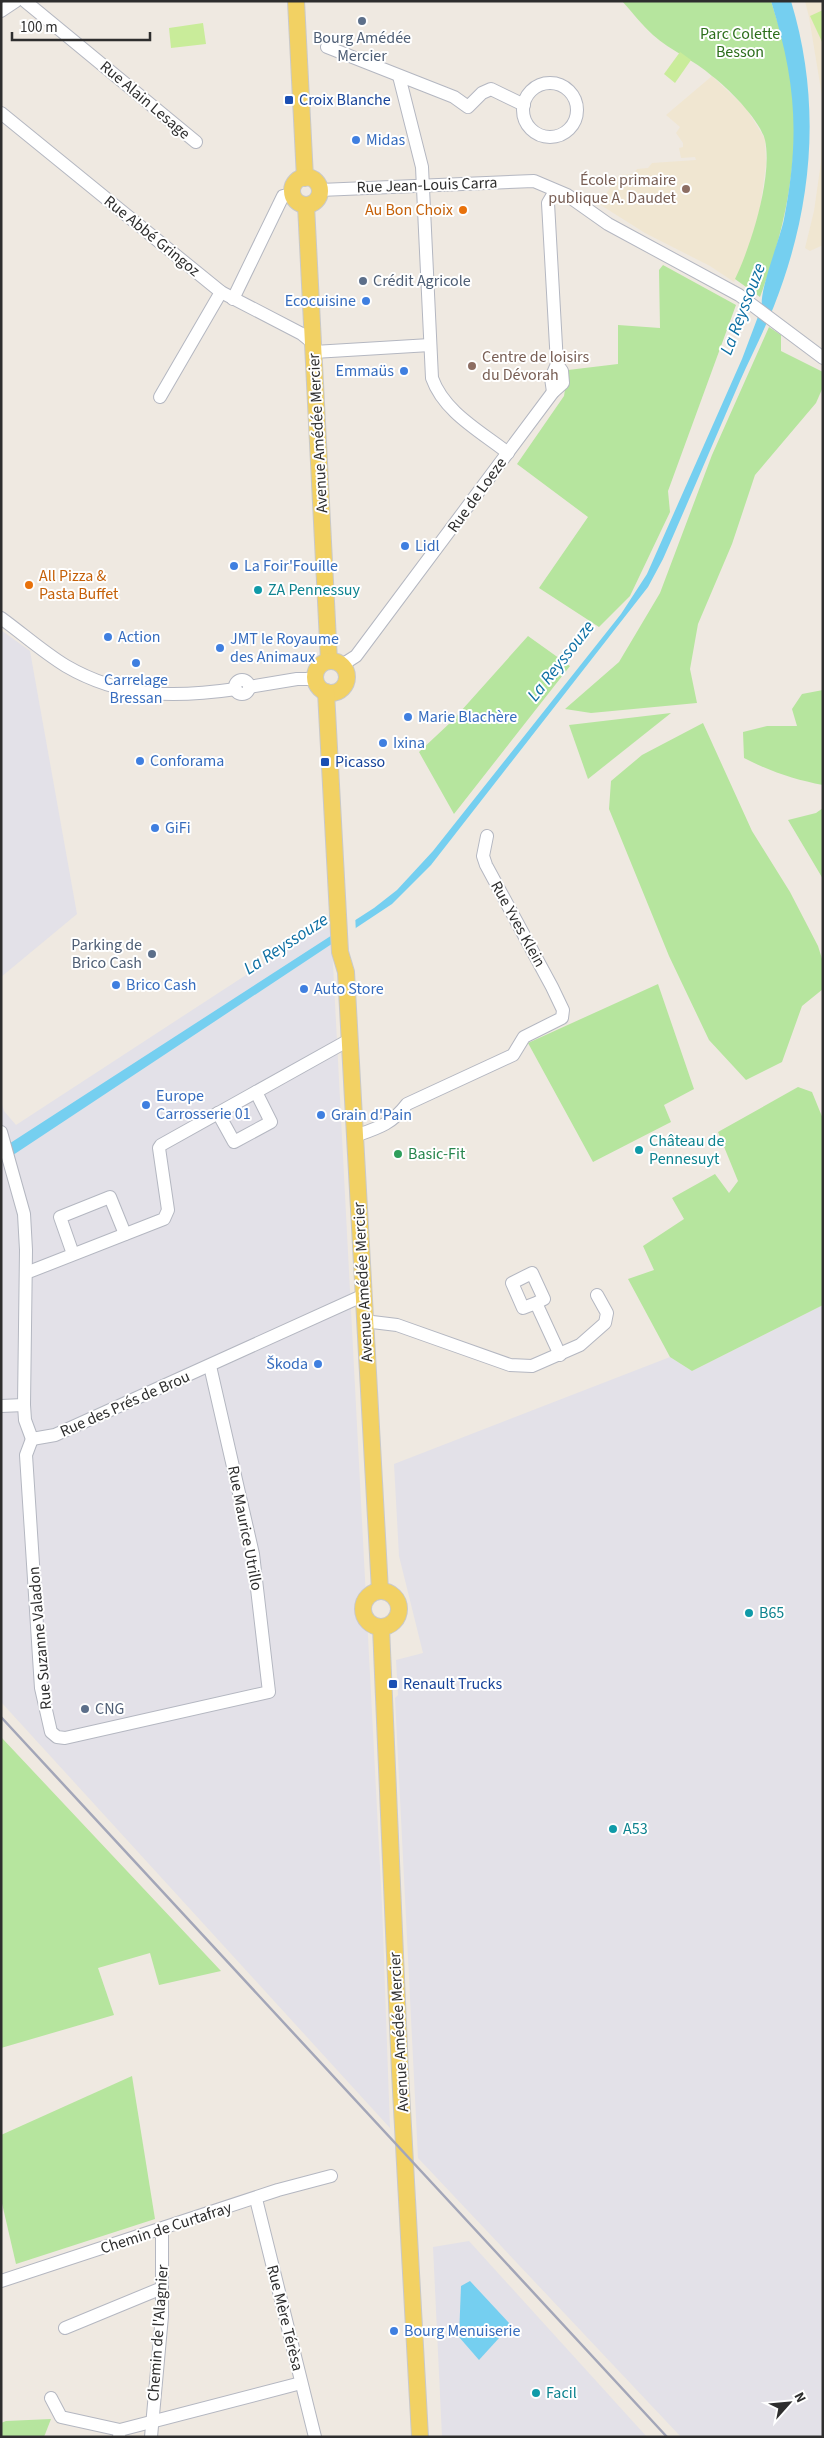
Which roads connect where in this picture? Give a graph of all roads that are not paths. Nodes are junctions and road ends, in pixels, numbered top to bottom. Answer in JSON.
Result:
{"nodes":[{"id":1,"x":16,"y":1,"type":"edge"},
{"id":2,"x":25,"y":1,"type":"edge"},
{"id":3,"x":296,"y":1,"type":"edge"},
{"id":4,"x":1,"y":10,"type":"edge"},
{"id":5,"x":327,"y":47,"type":"dead end"},
{"id":6,"x":398,"y":76,"type":"junction"},
{"id":7,"x":524,"y":105,"type":"junction"},
{"id":8,"x":1,"y":113,"type":"edge"},
{"id":9,"x":196,"y":142,"type":"dead end"},
{"id":10,"x":305,"y":178,"type":"junction"},
{"id":11,"x":422,"y":185,"type":"junction"},
{"id":12,"x":320,"y":190,"type":"junction"},
{"id":13,"x":555,"y":191,"type":"junction"},
{"id":14,"x":300,"y":200,"type":"junction"},
{"id":15,"x":221,"y":292,"type":"junction"},
{"id":16,"x":233,"y":299,"type":"junction"},
{"id":17,"x":430,"y":345,"type":"junction"},
{"id":18,"x":314,"y":347,"type":"junction"},
{"id":19,"x":823,"y":358,"type":"edge"},
{"id":20,"x":160,"y":397,"type":"dead end"},
{"id":21,"x":508,"y":453,"type":"junction"},
{"id":22,"x":1,"y":618,"type":"edge"},
{"id":23,"x":335,"y":663,"type":"junction"},
{"id":24,"x":315,"y":679,"type":"junction"},
{"id":25,"x":331,"y":692,"type":"junction"},
{"id":26,"x":488,"y":836,"type":"dead end"},
{"id":27,"x":349,"y":1040,"type":"junction"},
{"id":28,"x":256,"y":1092,"type":"junction"},
{"id":29,"x":218,"y":1113,"type":"junction"},
{"id":30,"x":2,"y":1136,"type":"edge"},
{"id":31,"x":355,"y":1136,"type":"junction"},
{"id":32,"x":125,"y":1234,"type":"junction"},
{"id":33,"x":73,"y":1254,"type":"junction"},
{"id":34,"x":26,"y":1272,"type":"junction"},
{"id":35,"x":597,"y":1295,"type":"dead end"},
{"id":36,"x":362,"y":1296,"type":"junction"},
{"id":37,"x":536,"y":1303,"type":"dead end"},
{"id":38,"x":364,"y":1321,"type":"junction"},
{"id":39,"x":560,"y":1355,"type":"junction"},
{"id":40,"x":210,"y":1366,"type":"junction"},
{"id":41,"x":24,"y":1405,"type":"junction"},
{"id":42,"x":1,"y":1406,"type":"edge"},
{"id":43,"x":32,"y":1439,"type":"junction"},
{"id":44,"x":380,"y":1591,"type":"junction"},
{"id":45,"x":381,"y":1627,"type":"junction"},
{"id":46,"x":270,"y":1692,"type":"joint"},
{"id":47,"x":331,"y":2176,"type":"dead end"},
{"id":48,"x":256,"y":2199,"type":"junction"},
{"id":49,"x":162,"y":2229,"type":"junction"},
{"id":50,"x":1,"y":2281,"type":"edge"},
{"id":51,"x":162,"y":2288,"type":"junction"},
{"id":52,"x":65,"y":2328,"type":"dead end"},
{"id":53,"x":301,"y":2383,"type":"junction"},
{"id":54,"x":51,"y":2398,"type":"dead end"},
{"id":55,"x":152,"y":2422,"type":"junction"},
{"id":56,"x":120,"y":2433,"type":"edge"},
{"id":57,"x":151,"y":2437,"type":"edge"},
{"id":58,"x":315,"y":2437,"type":"edge"},
{"id":59,"x":420,"y":2437,"type":"edge"}],
"edges":[{"from":1,"to":4,"type":"street"},
{"from":2,"to":9,"type":"street","name":"Rue Alain Lesage"},
{"from":3,"to":10,"type":"main road"},
{"from":5,"to":6,"type":"street"},
{"from":6,"to":7,"type":"street"},
{"from":6,"to":11,"type":"street"},
{"from":7,"to":7,"type":"street"},
{"from":8,"to":15,"type":"street","name":"Rue Abbé Gringoz"},
{"from":10,"to":12,"type":"main road"},
{"from":10,"to":14,"type":"main road"},
{"from":11,"to":12,"type":"street","name":"Rue Jean-Louis Carra"},
{"from":11,"to":13,"type":"street","name":"Rue Jean-Louis Carra"},
{"from":11,"to":17,"type":"street"},
{"from":12,"to":14,"type":"main road"},
{"from":13,"to":19,"type":"street"},
{"from":13,"to":21,"type":"street","name":"Rue de Loeze"},
{"from":14,"to":16,"type":"street"},
{"from":14,"to":18,"type":"main road","name":"Avenue Amédée Mercier"},
{"from":15,"to":16,"type":"street","name":"Rue Abbé Gringoz"},
{"from":15,"to":20,"type":"street"},
{"from":16,"to":18,"type":"street","name":"Rue Abbé Gringoz"},
{"from":17,"to":18,"type":"street"},
{"from":17,"to":21,"type":"street"},
{"from":18,"to":23,"type":"main road","name":"Avenue Amédée Mercier"},
{"from":21,"to":23,"type":"street","name":"Rue de Loeze"},
{"from":22,"to":24,"type":"street"},
{"from":23,"to":24,"type":"main road"},
{"from":23,"to":25,"type":"main road"},
{"from":24,"to":25,"type":"main road"},
{"from":25,"to":27,"type":"main road","name":"Avenue Amédée Mercier"},
{"from":26,"to":31,"type":"street","name":"Rue Yves Klein"},
{"from":27,"to":28,"type":"street"},
{"from":27,"to":31,"type":"main road","name":"Avenue Amédée Mercier"},
{"from":28,"to":29,"type":"street"},
{"from":28,"to":29,"type":"street"},
{"from":29,"to":32,"type":"street"},
{"from":30,"to":34,"type":"street"},
{"from":31,"to":36,"type":"main road","name":"Avenue Amédée Mercier"},
{"from":32,"to":33,"type":"street"},
{"from":32,"to":33,"type":"street"},
{"from":33,"to":34,"type":"street"},
{"from":34,"to":41,"type":"street"},
{"from":35,"to":39,"type":"street"},
{"from":36,"to":38,"type":"main road","name":"Avenue Amédée Mercier"},
{"from":36,"to":40,"type":"street","name":"Rue des Prés de Brou"},
{"from":37,"to":39,"type":"street"},
{"from":38,"to":39,"type":"street"},
{"from":38,"to":44,"type":"main road","name":"Avenue Amédée Mercier"},
{"from":40,"to":43,"type":"street","name":"Rue des Prés de Brou"},
{"from":40,"to":46,"type":"street","name":"Rue Maurice Utrillo"},
{"from":41,"to":42,"type":"street"},
{"from":41,"to":43,"type":"street"},
{"from":43,"to":46,"type":"street","name":"Rue Suzanne Valadon"},
{"from":44,"to":45,"type":"main road"},
{"from":44,"to":45,"type":"main road"},
{"from":45,"to":59,"type":"main road","name":"Avenue Amédée Mercier"},
{"from":47,"to":48,"type":"street","name":"Chemin de Curtafray"},
{"from":48,"to":49,"type":"street","name":"Chemin de Curtafray"},
{"from":48,"to":53,"type":"street","name":"Rue Mère Térèsa"},
{"from":49,"to":50,"type":"street","name":"Chemin de Curtafray"},
{"from":49,"to":51,"type":"street","name":"Chemin de l'Alagnier"},
{"from":51,"to":52,"type":"street"},
{"from":51,"to":55,"type":"street","name":"Chemin de l'Alagnier"},
{"from":53,"to":55,"type":"street"},
{"from":53,"to":58,"type":"street","name":"Rue Mère Térèsa"},
{"from":54,"to":56,"type":"street"},
{"from":55,"to":56,"type":"street"},
{"from":55,"to":57,"type":"street","name":"Chemin de l'Alagnier"}]}
